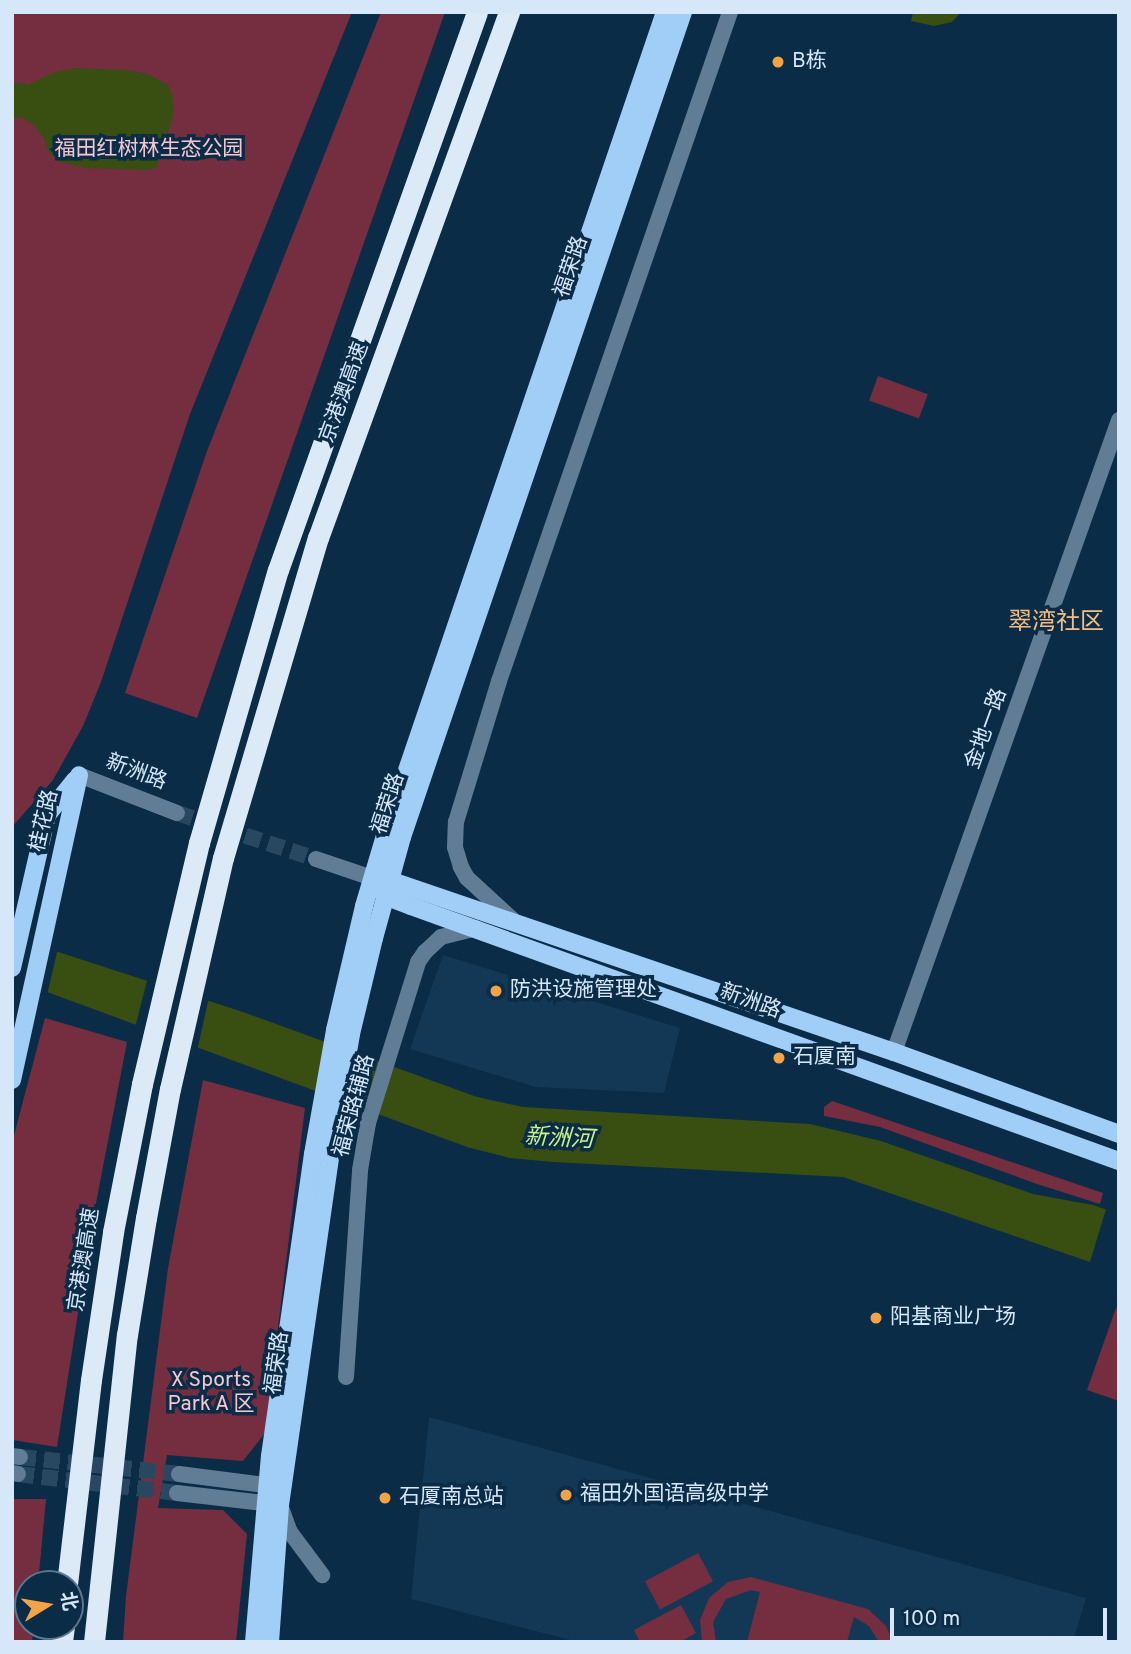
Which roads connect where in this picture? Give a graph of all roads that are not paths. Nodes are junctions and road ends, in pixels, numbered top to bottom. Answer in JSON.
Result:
{"nodes":[{"id":1,"x":477,"y":12,"type":"edge"},
{"id":2,"x":509,"y":12,"type":"edge"},
{"id":3,"x":665,"y":12,"type":"edge"},
{"id":4,"x":683,"y":12,"type":"edge"},
{"id":5,"x":730,"y":12,"type":"edge"},
{"id":6,"x":1119,"y":420,"type":"edge"},
{"id":7,"x":79,"y":775,"type":"junction"},
{"id":8,"x":177,"y":813,"type":"tunnel mouth"},
{"id":9,"x":316,"y":859,"type":"tunnel mouth"},
{"id":10,"x":34,"y":864,"type":"junction"},
{"id":11,"x":57,"y":869,"type":"junction"},
{"id":12,"x":382,"y":884,"type":"junction"},
{"id":13,"x":515,"y":922,"type":"junction"},
{"id":14,"x":476,"y":929,"type":"junction"},
{"id":15,"x":12,"y":968,"type":"edge"},
{"id":16,"x":894,"y":1052,"type":"junction"},
{"id":17,"x":12,"y":1080,"type":"edge"},
{"id":18,"x":1119,"y":1133,"type":"edge"},
{"id":19,"x":1119,"y":1161,"type":"edge"},
{"id":20,"x":346,"y":1377,"type":"dead end"},
{"id":21,"x":179,"y":1474,"type":"tunnel mouth"},
{"id":22,"x":177,"y":1493,"type":"tunnel mouth"},
{"id":23,"x":274,"y":1495,"type":"junction"},
{"id":24,"x":69,"y":1570,"type":"edge"},
{"id":25,"x":322,"y":1575,"type":"dead end"},
{"id":26,"x":94,"y":1642,"type":"edge"},
{"id":27,"x":254,"y":1642,"type":"edge"},
{"id":28,"x":270,"y":1642,"type":"edge"}],
"edges":[{"from":1,"to":24,"type":"highway","name":"京港澳高速"},
{"from":2,"to":26,"type":"highway","name":"京港澳高速"},
{"from":3,"to":12,"type":"main road","name":"福荣路"},
{"from":4,"to":12,"type":"main road","name":"福荣路"},
{"from":5,"to":13,"type":"street"},
{"from":6,"to":16,"type":"street","name":"金地一路"},
{"from":7,"to":8,"type":"street","name":"新洲路"},
{"from":7,"to":10,"type":"main road","name":"桂花路"},
{"from":7,"to":11,"type":"main road","name":"桂花路"},
{"from":9,"to":12,"type":"street","name":"新洲路"},
{"from":10,"to":11,"type":"street"},
{"from":10,"to":15,"type":"main road","name":"桂花路"},
{"from":11,"to":17,"type":"main road","name":"桂花路"},
{"from":12,"to":13,"type":"main road","name":"新洲路"},
{"from":12,"to":14,"type":"main road","name":"新洲路"},
{"from":12,"to":23,"type":"main road","name":"福荣路"},
{"from":13,"to":16,"type":"main road","name":"新洲路"},
{"from":14,"to":19,"type":"main road","name":"新洲路"},
{"from":14,"to":20,"type":"street","name":"福荣路辅路"},
{"from":16,"to":18,"type":"main road","name":"新洲路"},
{"from":21,"to":23,"type":"street"},
{"from":22,"to":23,"type":"street"},
{"from":23,"to":25,"type":"street"},
{"from":23,"to":27,"type":"main road","name":"福荣路"},
{"from":23,"to":28,"type":"main road","name":"福荣路"}]}
